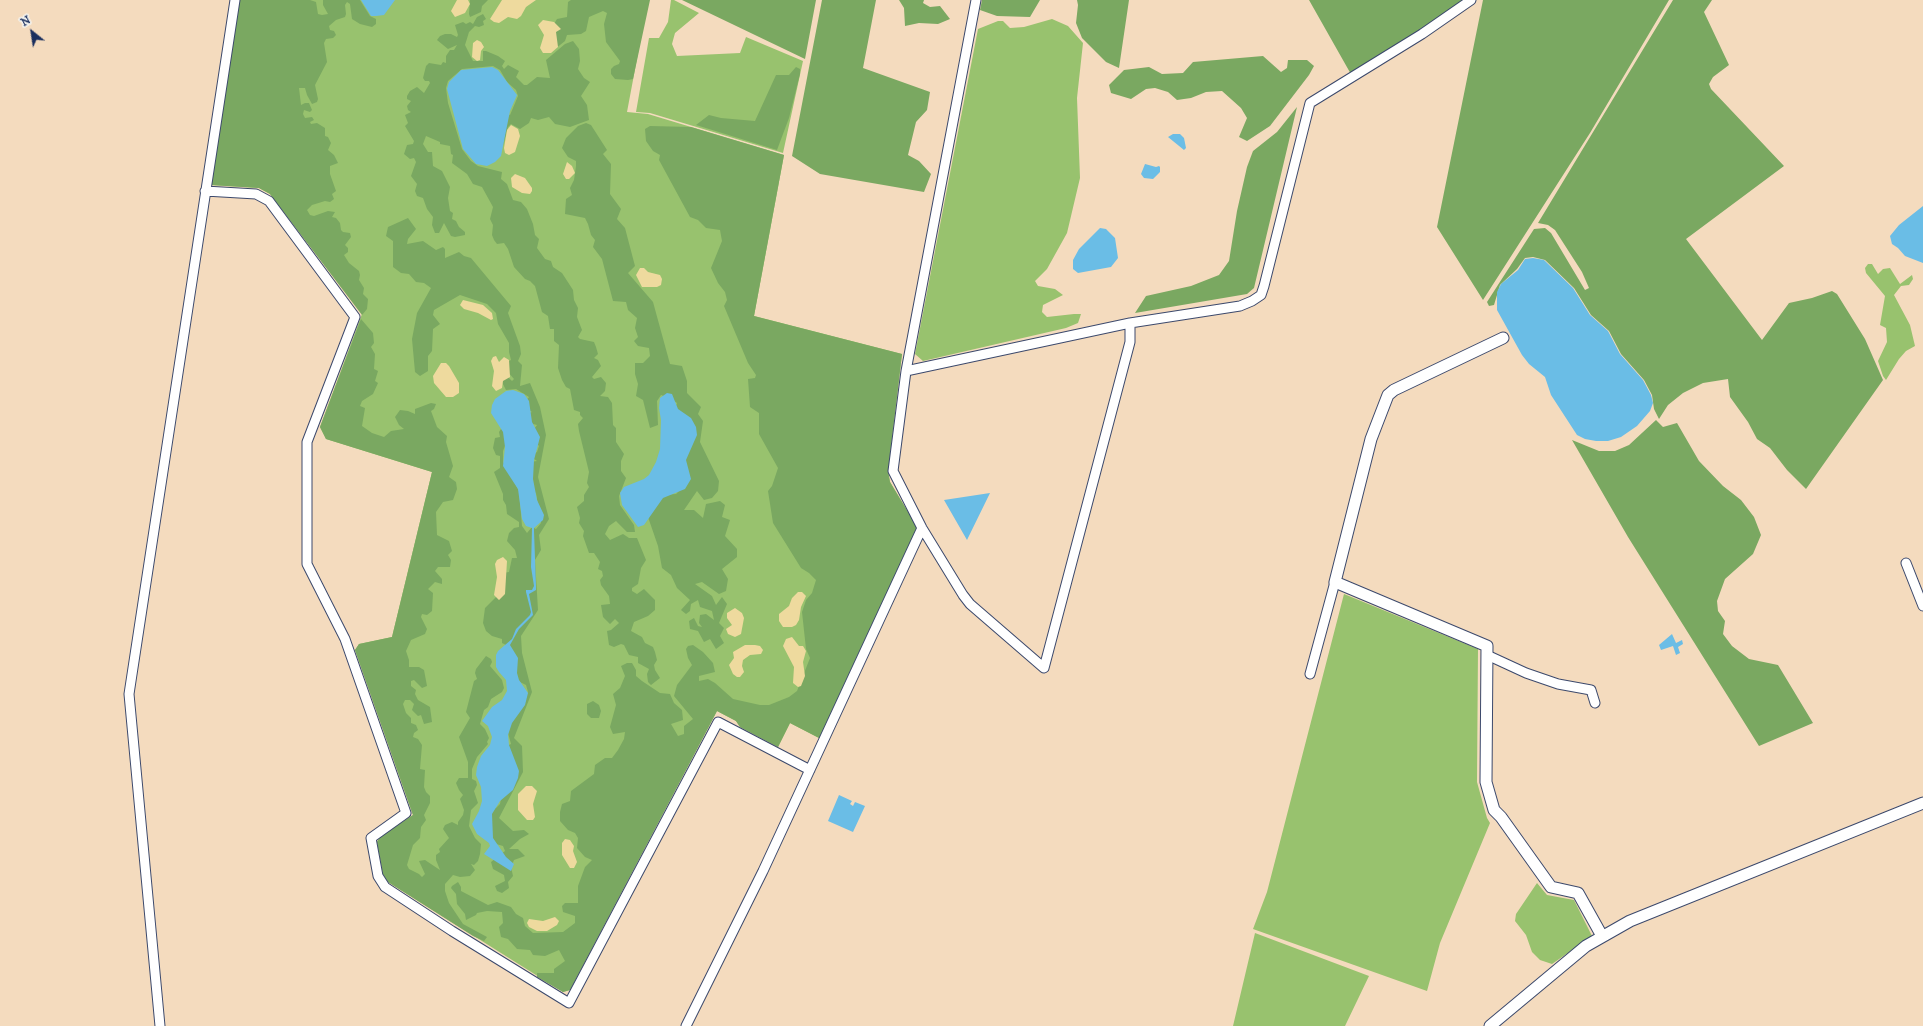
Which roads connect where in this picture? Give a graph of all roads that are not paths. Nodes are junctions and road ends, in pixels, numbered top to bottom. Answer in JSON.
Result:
{"nodes":[{"id":1,"x":235,"y":0,"type":"edge"},
{"id":2,"x":976,"y":0,"type":"edge"},
{"id":3,"x":1471,"y":0,"type":"edge"},
{"id":4,"x":205,"y":191,"type":"junction"},
{"id":5,"x":1130,"y":323,"type":"junction"},
{"id":6,"x":1503,"y":338,"type":"dead end"},
{"id":7,"x":906,"y":371,"type":"junction"},
{"id":8,"x":922,"y":528,"type":"junction"},
{"id":9,"x":1906,"y":563,"type":"dead end"},
{"id":10,"x":1335,"y":582,"type":"junction"},
{"id":11,"x":1923,"y":606,"type":"edge"},
{"id":12,"x":1487,"y":655,"type":"junction"},
{"id":13,"x":1310,"y":674,"type":"dead end"},
{"id":14,"x":1595,"y":703,"type":"dead end"},
{"id":15,"x":810,"y":770,"type":"junction"},
{"id":16,"x":1923,"y":803,"type":"edge"},
{"id":17,"x":1602,"y":936,"type":"junction"},
{"id":18,"x":160,"y":1026,"type":"edge"},
{"id":19,"x":686,"y":1026,"type":"edge"},
{"id":20,"x":1490,"y":1026,"type":"edge"}],
"edges":[{"from":1,"to":4,"type":"street"},
{"from":2,"to":7,"type":"street"},
{"from":3,"to":5,"type":"street"},
{"from":4,"to":15,"type":"street"},
{"from":4,"to":18,"type":"street"},
{"from":5,"to":7,"type":"street"},
{"from":5,"to":8,"type":"street"},
{"from":6,"to":10,"type":"street"},
{"from":7,"to":8,"type":"street"},
{"from":8,"to":15,"type":"street"},
{"from":9,"to":11,"type":"street"},
{"from":10,"to":12,"type":"street"},
{"from":10,"to":13,"type":"street"},
{"from":12,"to":14,"type":"street"},
{"from":12,"to":17,"type":"street"},
{"from":15,"to":19,"type":"street"},
{"from":16,"to":17,"type":"street"},
{"from":17,"to":20,"type":"street"}]}
